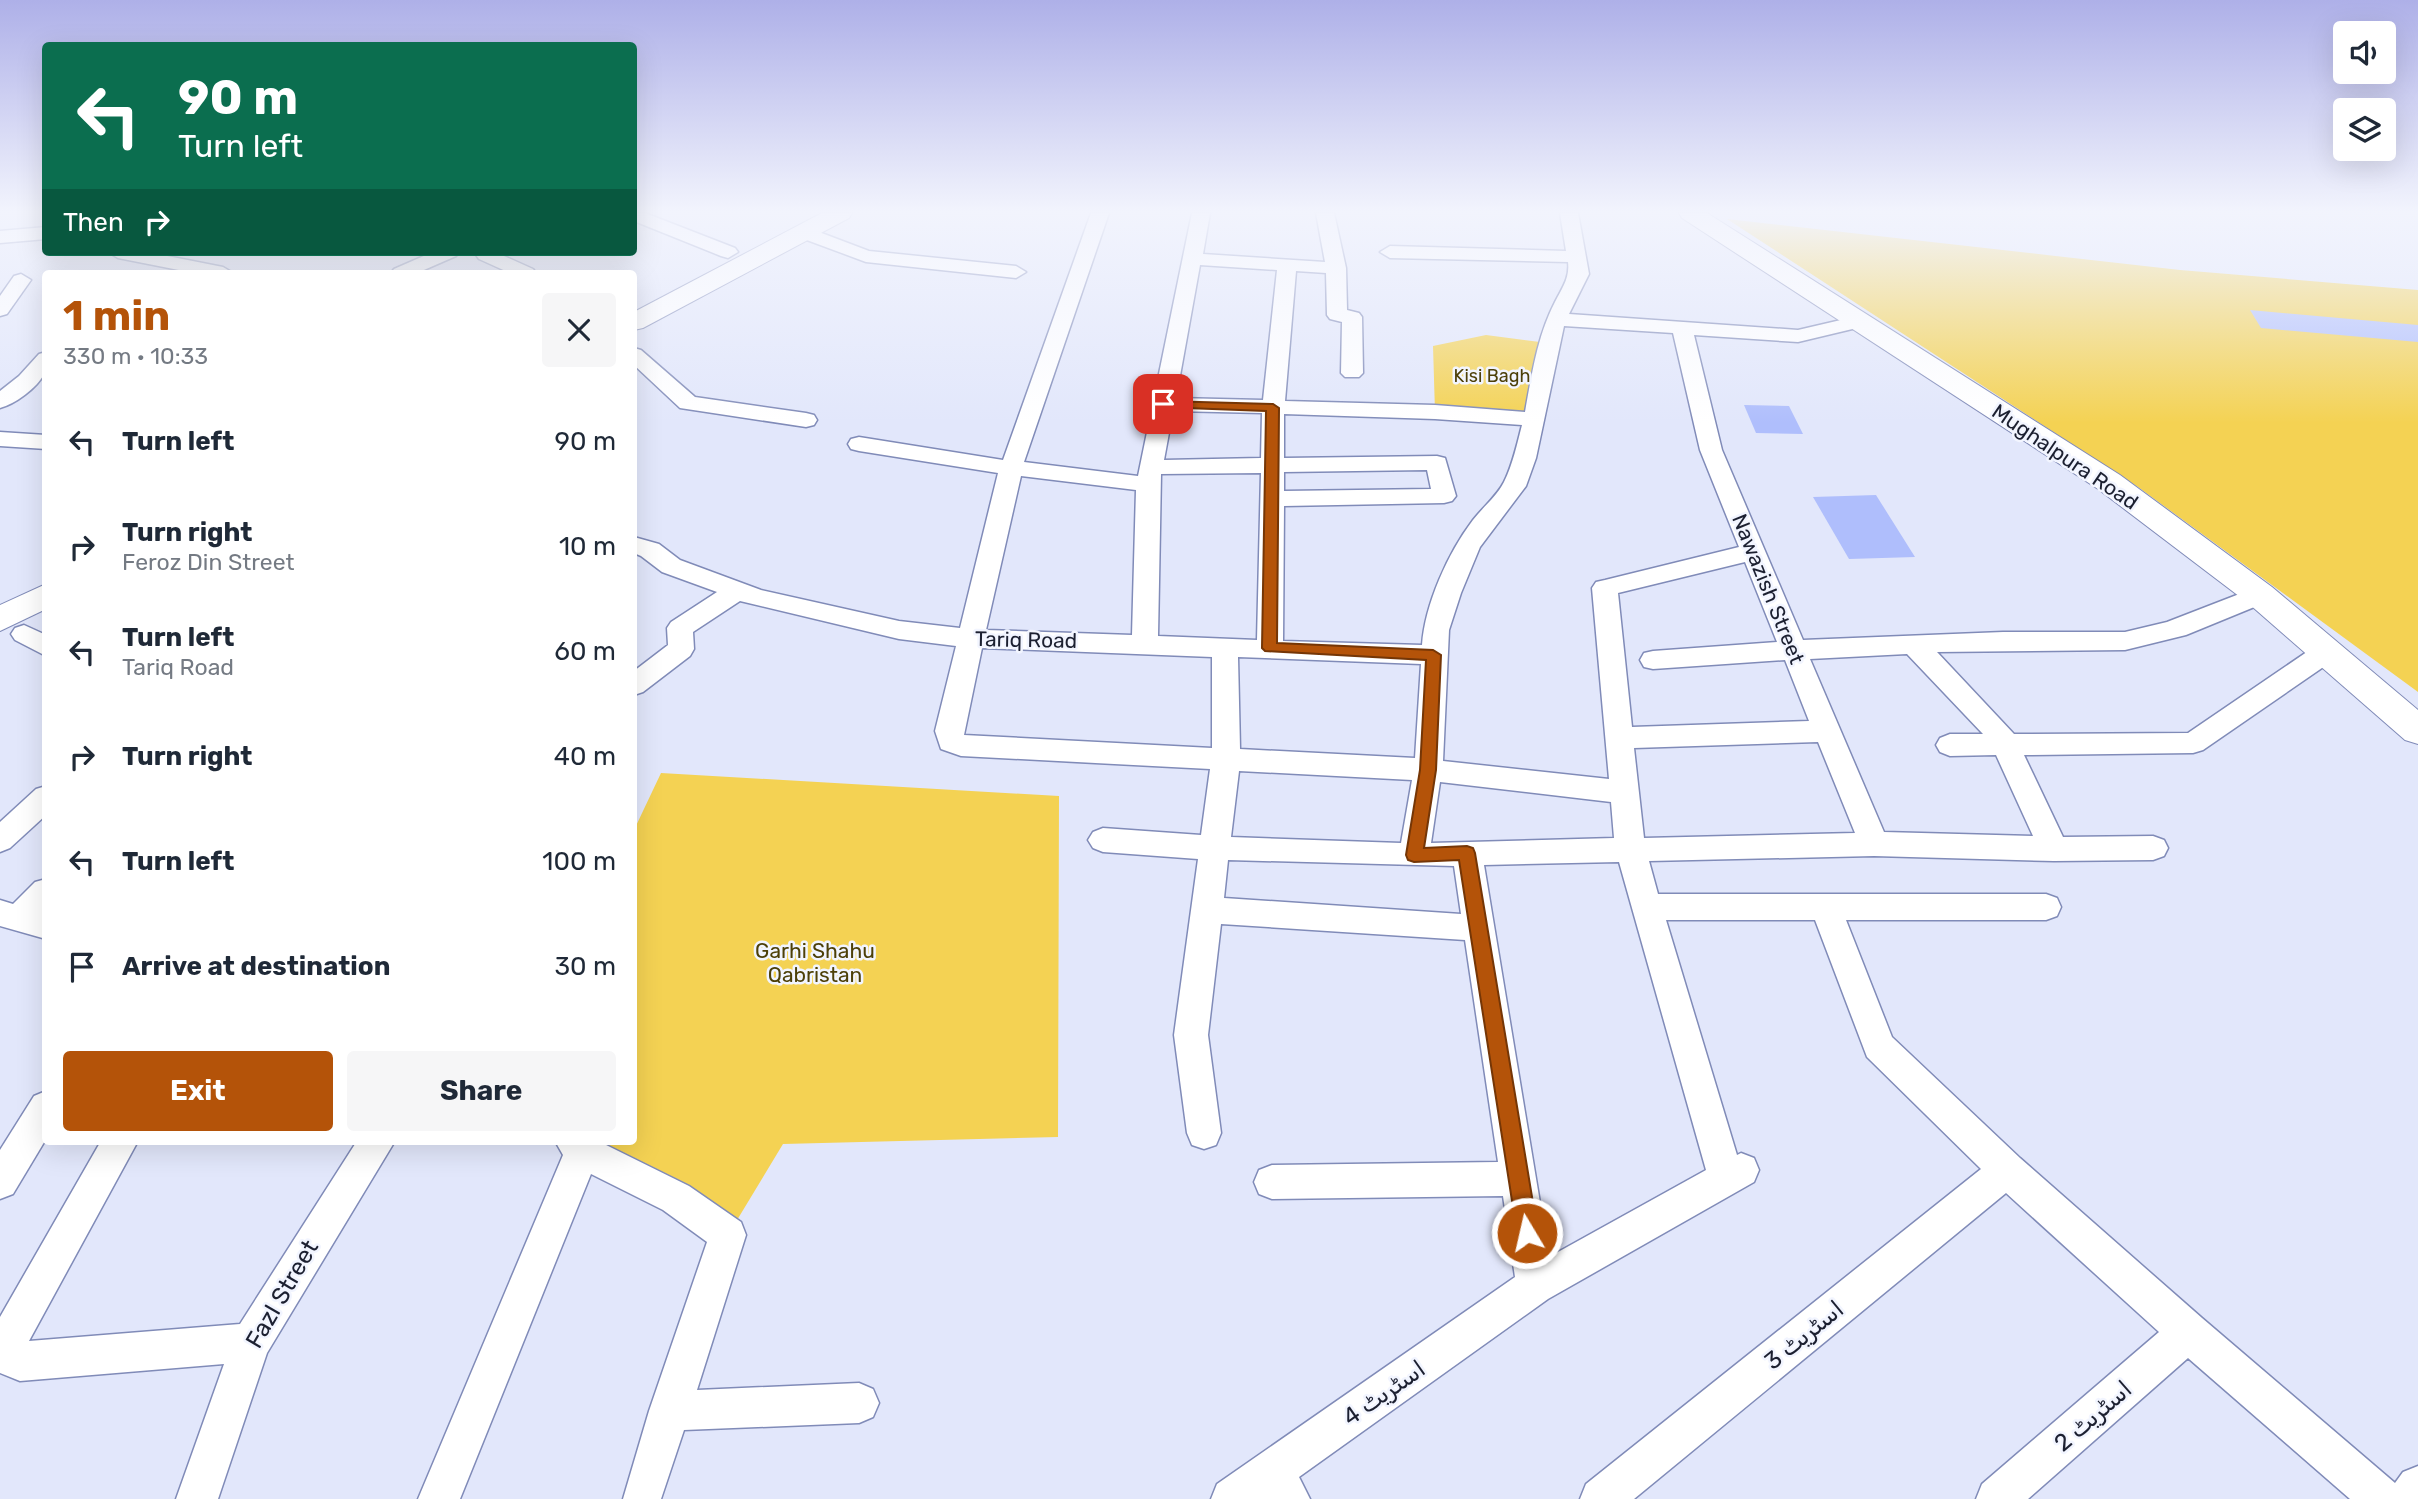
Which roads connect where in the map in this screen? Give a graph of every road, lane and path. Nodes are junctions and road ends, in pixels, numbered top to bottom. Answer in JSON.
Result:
{"nodes":[{"id":1,"x":19,"y":283,"type":"edge"},
{"id":2,"x":668,"y":283,"type":"edge"},
{"id":3,"x":701,"y":283,"type":"edge"},
{"id":4,"x":1076,"y":283,"type":"edge"},
{"id":5,"x":1187,"y":283,"type":"edge"},
{"id":6,"x":1285,"y":283,"type":"edge"},
{"id":7,"x":1336,"y":283,"type":"edge"},
{"id":8,"x":1574,"y":283,"type":"edge"},
{"id":9,"x":1798,"y":283,"type":"edge"},
{"id":10,"x":637,"y":299,"type":"edge"},
{"id":11,"x":0,"y":310,"type":"edge"},
{"id":12,"x":1556,"y":319,"type":"junction"},
{"id":13,"x":637,"y":320,"type":"edge"},
{"id":14,"x":1858,"y":322,"type":"junction"},
{"id":15,"x":1682,"y":327,"type":"junction"},
{"id":16,"x":637,"y":357,"type":"edge"},
{"id":17,"x":42,"y":363,"type":"edge"},
{"id":18,"x":1352,"y":373,"type":"dead end"},
{"id":19,"x":0,"y":401,"type":"edge"},
{"id":20,"x":1163,"y":404,"type":"junction"},
{"id":21,"x":1273,"y":408,"type":"junction"},
{"id":22,"x":1535,"y":419,"type":"junction"},
{"id":23,"x":806,"y":421,"type":"dead end"},
{"id":24,"x":0,"y":439,"type":"edge"},
{"id":25,"x":42,"y":442,"type":"edge"},
{"id":26,"x":859,"y":444,"type":"dead end"},
{"id":27,"x":1271,"y":464,"type":"junction"},
{"id":28,"x":1011,"y":468,"type":"junction"},
{"id":29,"x":1149,"y":476,"type":"junction"},
{"id":30,"x":1270,"y":499,"type":"junction"},
{"id":31,"x":637,"y":546,"type":"edge"},
{"id":32,"x":1754,"y":552,"type":"junction"},
{"id":33,"x":738,"y":590,"type":"junction"},
{"id":34,"x":2260,"y":595,"type":"junction"},
{"id":35,"x":42,"y":602,"type":"edge"},
{"id":36,"x":23,"y":634,"type":"edge"},
{"id":37,"x":972,"y":639,"type":"junction"},
{"id":38,"x":1145,"y":643,"type":"junction"},
{"id":39,"x":1913,"y":645,"type":"junction"},
{"id":40,"x":1225,"y":646,"type":"junction"},
{"id":41,"x":1270,"y":648,"type":"junction"},
{"id":42,"x":1794,"y":649,"type":"junction"},
{"id":43,"x":2326,"y":652,"type":"junction"},
{"id":44,"x":1433,"y":655,"type":"junction"},
{"id":45,"x":1653,"y":660,"type":"dead end"},
{"id":46,"x":637,"y":683,"type":"edge"},
{"id":47,"x":2418,"y":730,"type":"edge"},
{"id":48,"x":1827,"y":731,"type":"junction"},
{"id":49,"x":1619,"y":738,"type":"junction"},
{"id":50,"x":1950,"y":745,"type":"dead end"},
{"id":51,"x":2005,"y":745,"type":"junction"},
{"id":52,"x":1226,"y":758,"type":"junction"},
{"id":53,"x":1428,"y":770,"type":"junction"},
{"id":54,"x":1624,"y":792,"type":"junction"},
{"id":55,"x":42,"y":801,"type":"edge"},
{"id":56,"x":0,"y":840,"type":"edge"},
{"id":57,"x":1103,"y":840,"type":"dead end"},
{"id":58,"x":1874,"y":844,"type":"junction"},
{"id":59,"x":1215,"y":848,"type":"junction"},
{"id":60,"x":2153,"y":848,"type":"dead end"},
{"id":61,"x":1630,"y":849,"type":"junction"},
{"id":62,"x":2054,"y":849,"type":"junction"},
{"id":63,"x":1467,"y":853,"type":"junction"},
{"id":64,"x":1414,"y":855,"type":"junction"},
{"id":65,"x":42,"y":895,"type":"edge"},
{"id":66,"x":1647,"y":907,"type":"junction"},
{"id":67,"x":1826,"y":907,"type":"junction"},
{"id":68,"x":2046,"y":908,"type":"dead end"},
{"id":69,"x":1208,"y":910,"type":"junction"},
{"id":70,"x":21,"y":919,"type":"edge"},
{"id":71,"x":1479,"y":928,"type":"junction"},
{"id":72,"x":42,"y":1114,"type":"edge"},
{"id":73,"x":1204,"y":1133,"type":"dead end"},
{"id":74,"x":118,"y":1145,"type":"edge"},
{"id":75,"x":375,"y":1145,"type":"edge"},
{"id":76,"x":577,"y":1146,"type":"edge"},
{"id":77,"x":2007,"y":1170,"type":"junction"},
{"id":78,"x":1519,"y":1180,"type":"junction"},
{"id":79,"x":0,"y":1182,"type":"edge"},
{"id":80,"x":1272,"y":1182,"type":"dead end"},
{"id":81,"x":1535,"y":1286,"type":"junction"},
{"id":82,"x":2188,"y":1332,"type":"junction"},
{"id":83,"x":251,"y":1343,"type":"junction"},
{"id":84,"x":859,"y":1403,"type":"dead end"},
{"id":85,"x":669,"y":1411,"type":"junction"},
{"id":86,"x":1280,"y":1486,"type":"edge"},
{"id":87,"x":2418,"y":1487,"type":"edge"},
{"id":88,"x":642,"y":1496,"type":"dead end"},
{"id":89,"x":197,"y":1499,"type":"edge"},
{"id":90,"x":439,"y":1499,"type":"edge"},
{"id":91,"x":1233,"y":1499,"type":"edge"},
{"id":92,"x":1601,"y":1499,"type":"edge"},
{"id":93,"x":1997,"y":1499,"type":"edge"},
{"id":94,"x":2382,"y":1499,"type":"edge"},
{"id":95,"x":2408,"y":1499,"type":"edge"}],
"edges":[{"from":1,"to":11,"type":"street"},
{"from":2,"to":10,"type":"main road"},
{"from":3,"to":13,"type":"main road"},
{"from":4,"to":28,"type":"street"},
{"from":5,"to":20,"type":"street"},
{"from":6,"to":21,"type":"street"},
{"from":7,"to":18,"type":"street"},
{"from":8,"to":12,"type":"street"},
{"from":9,"to":14,"type":"main road","name":"Mughalpura Road"},
{"from":12,"to":15,"type":"street"},
{"from":12,"to":22,"type":"street"},
{"from":14,"to":15,"type":"street"},
{"from":14,"to":34,"type":"main road","name":"Mughalpura Road"},
{"from":15,"to":32,"type":"street","name":"Nawazish Street"},
{"from":16,"to":23,"type":"street"},
{"from":17,"to":19,"type":"street"},
{"from":20,"to":21,"type":"street"},
{"from":20,"to":29,"type":"street"},
{"from":21,"to":22,"type":"street"},
{"from":21,"to":27,"type":"street"},
{"from":22,"to":44,"type":"street"},
{"from":24,"to":25,"type":"street"},
{"from":26,"to":28,"type":"street"},
{"from":27,"to":29,"type":"street"},
{"from":27,"to":30,"type":"street"},
{"from":27,"to":30,"type":"street"},
{"from":28,"to":29,"type":"street"},
{"from":28,"to":37,"type":"street"},
{"from":29,"to":38,"type":"street"},
{"from":30,"to":41,"type":"street"},
{"from":31,"to":33,"type":"street","name":"Tariq Road"},
{"from":32,"to":42,"type":"street","name":"Nawazish Street"},
{"from":32,"to":49,"type":"street"},
{"from":33,"to":37,"type":"street","name":"Tariq Road"},
{"from":33,"to":46,"type":"street"},
{"from":34,"to":39,"type":"street"},
{"from":34,"to":43,"type":"main road","name":"Mughalpura Road"},
{"from":35,"to":36,"type":"main road"},
{"from":37,"to":38,"type":"street","name":"Tariq Road"},
{"from":37,"to":52,"type":"street"},
{"from":38,"to":40,"type":"street","name":"Tariq Road"},
{"from":39,"to":42,"type":"street"},
{"from":39,"to":51,"type":"street"},
{"from":40,"to":41,"type":"street","name":"Tariq Road"},
{"from":40,"to":52,"type":"street"},
{"from":41,"to":44,"type":"street","name":"Tariq Road"},
{"from":42,"to":45,"type":"street"},
{"from":42,"to":48,"type":"street","name":"Nawazish Street"},
{"from":43,"to":47,"type":"main road","name":"Mughalpura Road"},
{"from":43,"to":51,"type":"street"},
{"from":44,"to":53,"type":"street"},
{"from":48,"to":49,"type":"street"},
{"from":48,"to":58,"type":"street","name":"Nawazish Street"},
{"from":49,"to":54,"type":"street"},
{"from":50,"to":51,"type":"street"},
{"from":51,"to":62,"type":"street"},
{"from":52,"to":53,"type":"street"},
{"from":52,"to":59,"type":"street"},
{"from":53,"to":54,"type":"street"},
{"from":53,"to":64,"type":"street"},
{"from":54,"to":61,"type":"street"},
{"from":55,"to":56,"type":"street"},
{"from":57,"to":59,"type":"street"},
{"from":58,"to":61,"type":"street"},
{"from":58,"to":62,"type":"street"},
{"from":59,"to":64,"type":"street"},
{"from":59,"to":69,"type":"street"},
{"from":60,"to":62,"type":"street"},
{"from":61,"to":63,"type":"street"},
{"from":61,"to":66,"type":"street"},
{"from":63,"to":64,"type":"street"},
{"from":63,"to":71,"type":"street"},
{"from":65,"to":70,"type":"street"},
{"from":66,"to":67,"type":"street"},
{"from":66,"to":81,"type":"street","name":"اسٹریٹ 4"},
{"from":67,"to":68,"type":"street"},
{"from":67,"to":77,"type":"street"},
{"from":69,"to":71,"type":"street"},
{"from":69,"to":73,"type":"street"},
{"from":71,"to":78,"type":"street"},
{"from":72,"to":79,"type":"street"},
{"from":74,"to":83,"type":"street"},
{"from":75,"to":83,"type":"street","name":"Fazl Street"},
{"from":76,"to":85,"type":"street"},
{"from":76,"to":90,"type":"street"},
{"from":77,"to":82,"type":"street"},
{"from":77,"to":92,"type":"street","name":"اسٹریٹ 3"},
{"from":78,"to":80,"type":"street"},
{"from":78,"to":81,"type":"street"},
{"from":81,"to":86,"type":"street","name":"اسٹریٹ 4"},
{"from":82,"to":93,"type":"street","name":"اسٹریٹ 2"},
{"from":82,"to":94,"type":"street"},
{"from":83,"to":89,"type":"street","name":"Fazl Street"},
{"from":84,"to":85,"type":"street"},
{"from":85,"to":88,"type":"street"},
{"from":86,"to":91,"type":"street","name":"اسٹریٹ 4"},
{"from":87,"to":95,"type":"street"}]}
